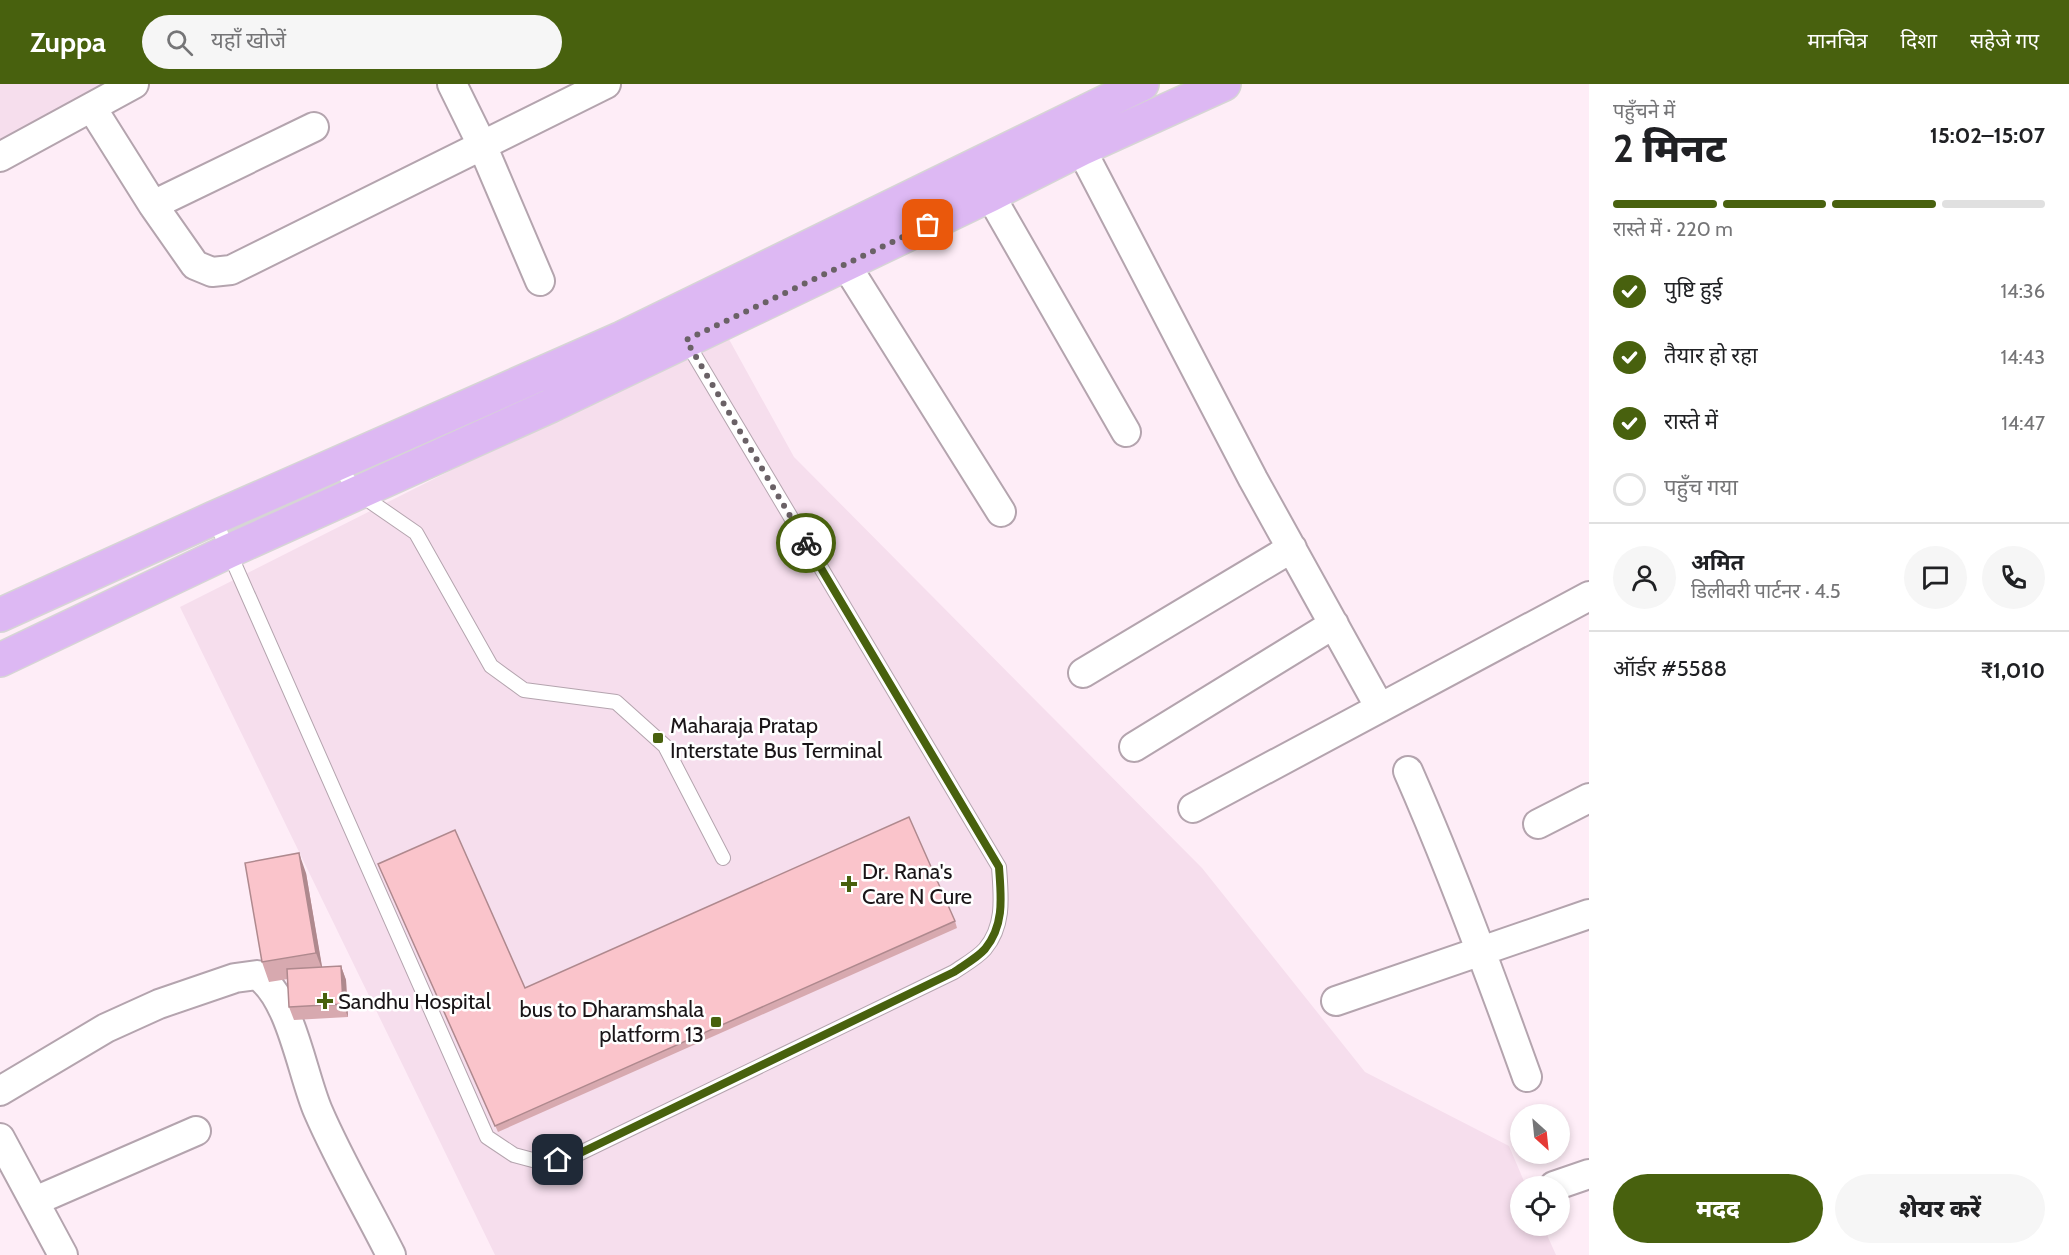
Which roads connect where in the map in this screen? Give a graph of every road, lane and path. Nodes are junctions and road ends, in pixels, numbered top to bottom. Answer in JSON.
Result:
{"nodes":[{"id":1,"x":134,"y":84,"type":"edge"},
{"id":2,"x":452,"y":84,"type":"edge"},
{"id":3,"x":606,"y":84,"type":"edge"},
{"id":4,"x":1142,"y":84,"type":"edge"},
{"id":5,"x":1224,"y":84,"type":"edge"},
{"id":6,"x":92,"y":108,"type":"junction"},
{"id":7,"x":314,"y":127,"type":"dead end"},
{"id":8,"x":482,"y":145,"type":"junction"},
{"id":9,"x":1081,"y":149,"type":"junction"},
{"id":10,"x":0,"y":157,"type":"edge"},
{"id":11,"x":990,"y":195,"type":"junction"},
{"id":12,"x":153,"y":205,"type":"junction"},
{"id":13,"x":846,"y":265,"type":"junction"},
{"id":14,"x":540,"y":281,"type":"dead end"},
{"id":15,"x":678,"y":327,"type":"junction"},
{"id":16,"x":1126,"y":432,"type":"dead end"},
{"id":17,"x":337,"y":464,"type":"junction"},
{"id":18,"x":358,"y":493,"type":"junction"},
{"id":19,"x":1001,"y":512,"type":"dead end"},
{"id":20,"x":214,"y":518,"type":"junction"},
{"id":21,"x":1292,"y":548,"type":"junction"},
{"id":22,"x":229,"y":551,"type":"junction"},
{"id":23,"x":1589,"y":596,"type":"edge"},
{"id":24,"x":0,"y":615,"type":"edge"},
{"id":25,"x":1334,"y":624,"type":"junction"},
{"id":26,"x":0,"y":660,"type":"edge"},
{"id":27,"x":1083,"y":673,"type":"dead end"},
{"id":28,"x":1380,"y":708,"type":"junction"},
{"id":29,"x":1134,"y":747,"type":"dead end"},
{"id":30,"x":1408,"y":771,"type":"dead end"},
{"id":31,"x":1589,"y":798,"type":"edge"},
{"id":32,"x":1194,"y":808,"type":"dead end"},
{"id":33,"x":1538,"y":824,"type":"dead end"},
{"id":34,"x":723,"y":858,"type":"dead end"},
{"id":35,"x":1589,"y":914,"type":"edge"},
{"id":36,"x":1482,"y":951,"type":"junction"},
{"id":37,"x":1336,"y":1001,"type":"dead end"},
{"id":38,"x":1527,"y":1077,"type":"dead end"},
{"id":39,"x":0,"y":1091,"type":"edge"},
{"id":40,"x":196,"y":1131,"type":"dead end"},
{"id":41,"x":0,"y":1137,"type":"edge"},
{"id":42,"x":1589,"y":1174,"type":"edge"},
{"id":43,"x":1570,"y":1181,"type":"edge"},
{"id":44,"x":35,"y":1201,"type":"junction"},
{"id":45,"x":63,"y":1255,"type":"edge"},
{"id":46,"x":391,"y":1255,"type":"edge"}],
"edges":[{"from":1,"to":6,"type":"street"},
{"from":2,"to":8,"type":"street"},
{"from":3,"to":8,"type":"street"},
{"from":4,"to":15,"type":"main road"},
{"from":5,"to":9,"type":"main road"},
{"from":6,"to":10,"type":"street"},
{"from":6,"to":12,"type":"street"},
{"from":7,"to":12,"type":"street"},
{"from":8,"to":12,"type":"street"},
{"from":8,"to":14,"type":"street"},
{"from":9,"to":11,"type":"main road"},
{"from":9,"to":21,"type":"street"},
{"from":11,"to":13,"type":"main road"},
{"from":11,"to":16,"type":"street"},
{"from":13,"to":15,"type":"main road"},
{"from":13,"to":19,"type":"street"},
{"from":15,"to":17,"type":"main road"},
{"from":15,"to":18,"type":"main road"},
{"from":15,"to":22,"type":"lane"},
{"from":17,"to":18,"type":"lane"},
{"from":17,"to":20,"type":"main road"},
{"from":18,"to":22,"type":"main road"},
{"from":18,"to":34,"type":"lane"},
{"from":20,"to":22,"type":"lane"},
{"from":20,"to":24,"type":"main road"},
{"from":21,"to":25,"type":"street"},
{"from":21,"to":27,"type":"street"},
{"from":22,"to":26,"type":"main road"},
{"from":23,"to":28,"type":"street"},
{"from":25,"to":28,"type":"street"},
{"from":25,"to":29,"type":"street"},
{"from":28,"to":32,"type":"street"},
{"from":30,"to":36,"type":"street"},
{"from":31,"to":33,"type":"street"},
{"from":35,"to":36,"type":"street"},
{"from":36,"to":37,"type":"street"},
{"from":36,"to":38,"type":"street"},
{"from":39,"to":46,"type":"street"},
{"from":40,"to":44,"type":"street"},
{"from":41,"to":44,"type":"street"},
{"from":42,"to":43,"type":"street"},
{"from":44,"to":45,"type":"street"}]}
